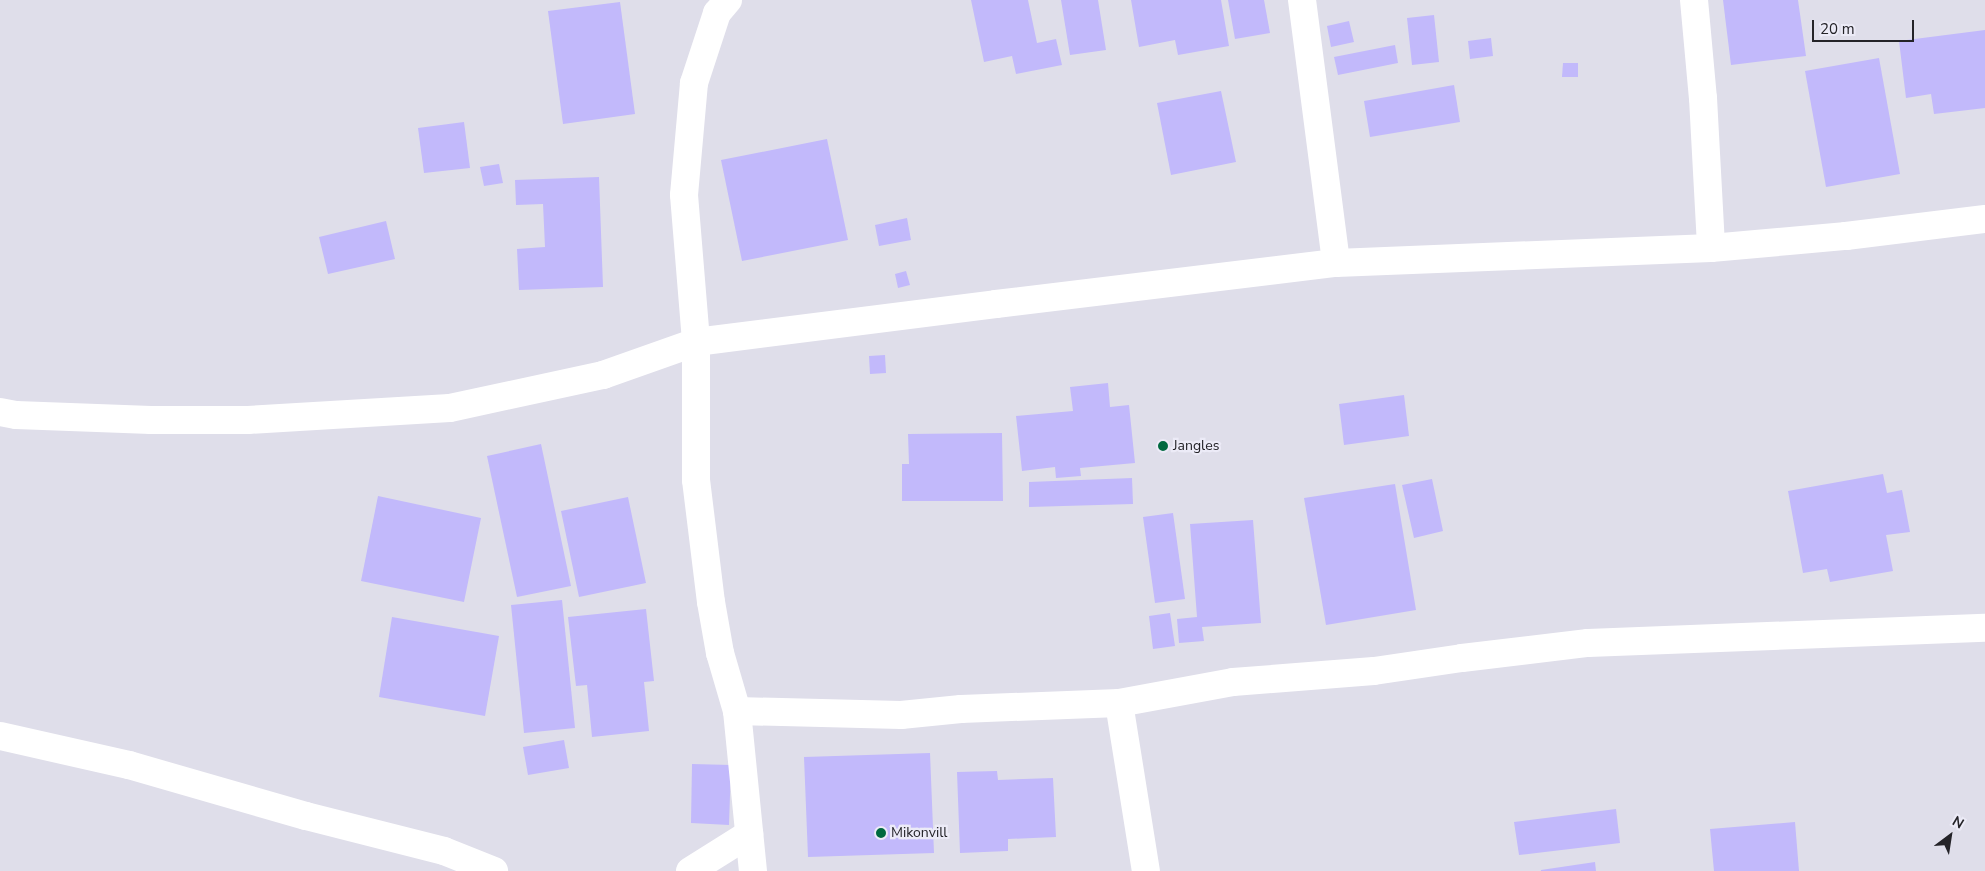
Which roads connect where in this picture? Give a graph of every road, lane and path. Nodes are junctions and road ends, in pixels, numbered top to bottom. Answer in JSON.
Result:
{"nodes":[{"id":1,"x":728,"y":0,"type":"edge"},
{"id":2,"x":1302,"y":0,"type":"edge"},
{"id":3,"x":1694,"y":0,"type":"edge"},
{"id":4,"x":1985,"y":218,"type":"edge"},
{"id":5,"x":1711,"y":248,"type":"junction"},
{"id":6,"x":1336,"y":263,"type":"junction"},
{"id":7,"x":696,"y":342,"type":"junction"},
{"id":8,"x":0,"y":412,"type":"edge"},
{"id":9,"x":1985,"y":628,"type":"edge"},
{"id":10,"x":1119,"y":703,"type":"junction"},
{"id":11,"x":737,"y":711,"type":"junction"},
{"id":12,"x":0,"y":736,"type":"edge"},
{"id":13,"x":749,"y":834,"type":"junction"},
{"id":14,"x":494,"y":871,"type":"edge"},
{"id":15,"x":690,"y":871,"type":"edge"},
{"id":16,"x":753,"y":871,"type":"edge"},
{"id":17,"x":1146,"y":871,"type":"edge"}],
"edges":[{"from":1,"to":7,"type":"street"},
{"from":2,"to":6,"type":"street"},
{"from":3,"to":5,"type":"street"},
{"from":4,"to":5,"type":"street"},
{"from":5,"to":6,"type":"street"},
{"from":6,"to":7,"type":"street"},
{"from":7,"to":8,"type":"street"},
{"from":7,"to":11,"type":"street"},
{"from":9,"to":10,"type":"street"},
{"from":10,"to":11,"type":"street"},
{"from":10,"to":17,"type":"street"},
{"from":11,"to":13,"type":"street"},
{"from":12,"to":14,"type":"street"},
{"from":13,"to":15,"type":"street"},
{"from":13,"to":16,"type":"street"}]}
